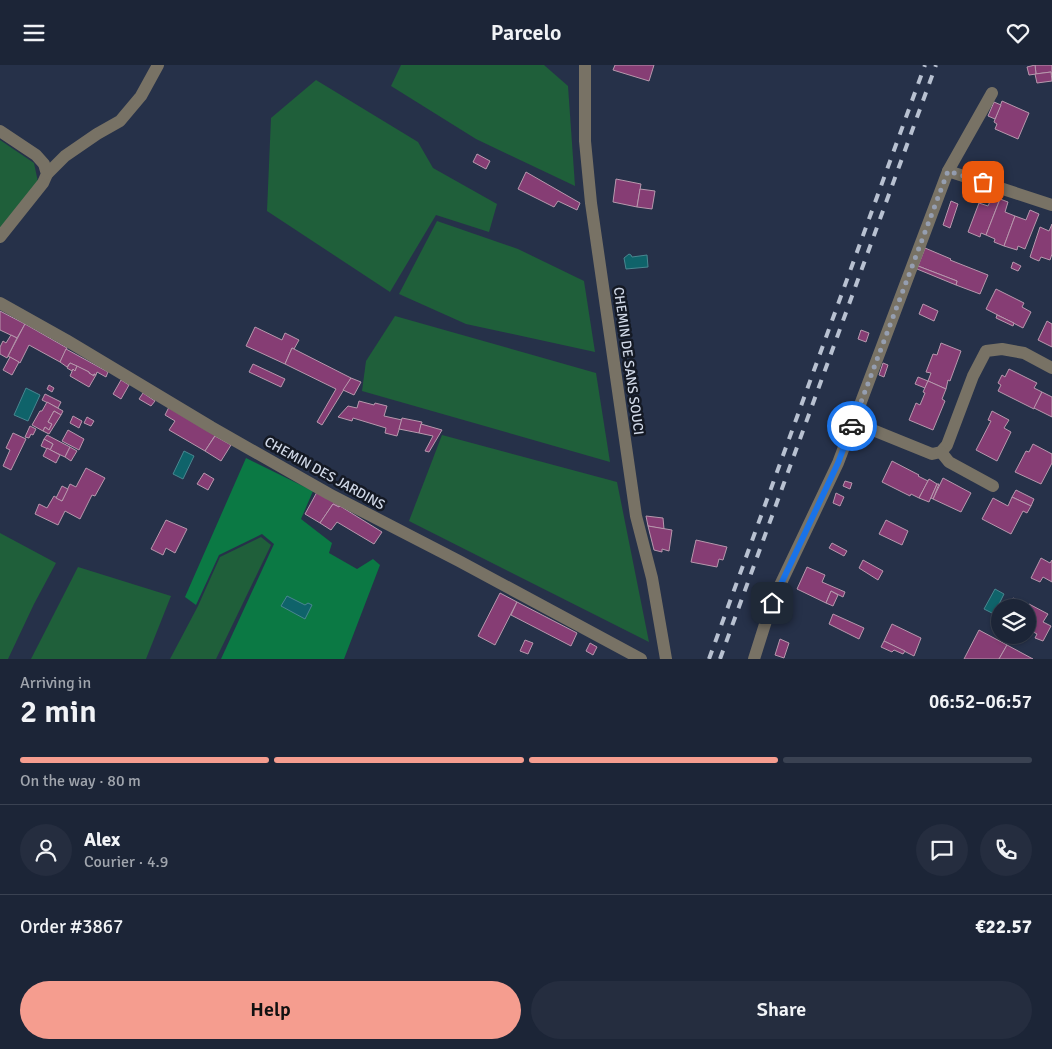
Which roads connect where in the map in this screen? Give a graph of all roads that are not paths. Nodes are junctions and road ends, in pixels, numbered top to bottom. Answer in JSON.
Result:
{"nodes":[{"id":1,"x":158,"y":65,"type":"edge"},
{"id":2,"x":585,"y":65,"type":"edge"},
{"id":3,"x":992,"y":93,"type":"dead end"},
{"id":4,"x":0,"y":131,"type":"edge"},
{"id":5,"x":948,"y":171,"type":"junction"},
{"id":6,"x":48,"y":174,"type":"junction"},
{"id":7,"x":1052,"y":205,"type":"edge"},
{"id":8,"x":0,"y":237,"type":"edge"},
{"id":9,"x":0,"y":303,"type":"edge"},
{"id":10,"x":1052,"y":368,"type":"edge"},
{"id":11,"x":853,"y":422,"type":"junction"},
{"id":12,"x":941,"y":452,"type":"junction"},
{"id":13,"x":993,"y":486,"type":"dead end"},
{"id":14,"x":641,"y":659,"type":"edge"},
{"id":15,"x":666,"y":659,"type":"edge"},
{"id":16,"x":754,"y":659,"type":"edge"}],
"edges":[{"from":1,"to":6,"type":"street"},
{"from":2,"to":15,"type":"street","name":"CHEMIN DE SANS SOUCI"},
{"from":3,"to":5,"type":"street"},
{"from":4,"to":6,"type":"street"},
{"from":5,"to":7,"type":"street"},
{"from":5,"to":11,"type":"street"},
{"from":6,"to":8,"type":"street"},
{"from":9,"to":14,"type":"street","name":"CHEMIN DES JARDINS"},
{"from":10,"to":12,"type":"street"},
{"from":11,"to":12,"type":"street"},
{"from":11,"to":16,"type":"street"},
{"from":12,"to":13,"type":"street"}]}
